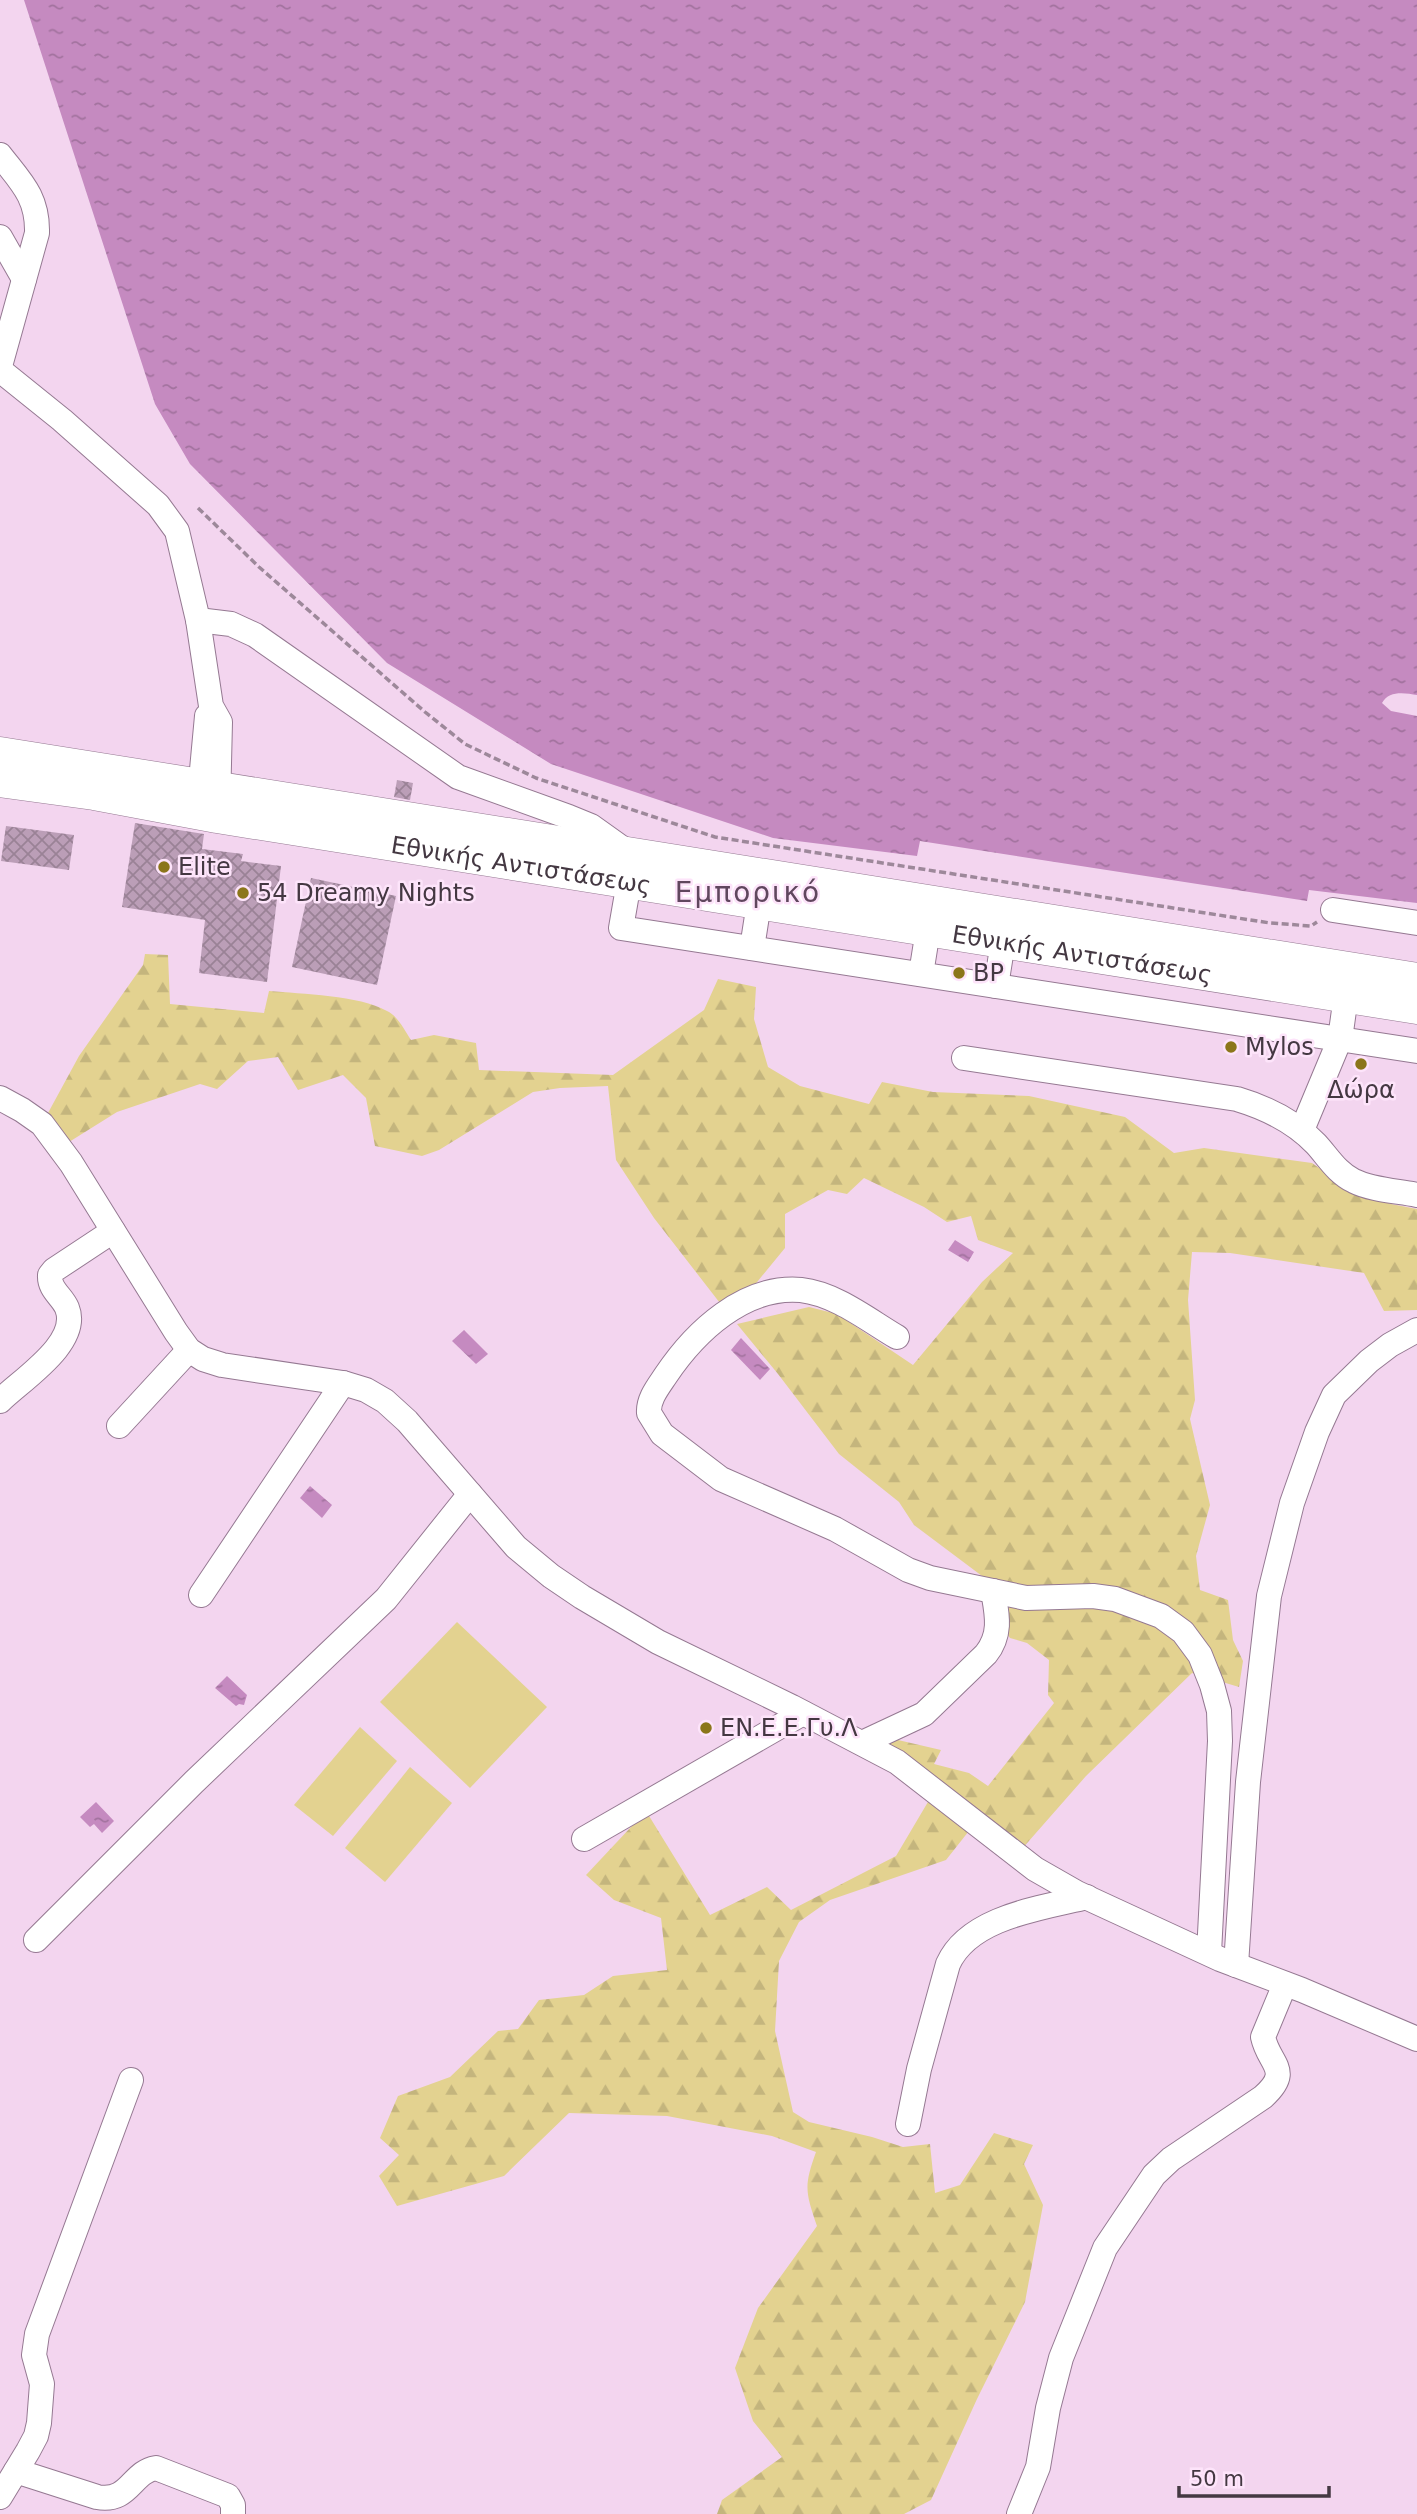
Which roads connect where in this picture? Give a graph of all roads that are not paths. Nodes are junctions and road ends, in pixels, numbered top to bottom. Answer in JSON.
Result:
{"nodes":[{"id":1,"x":0,"y":155,"type":"edge"},
{"id":2,"x":0,"y":237,"type":"edge"},
{"id":3,"x":24,"y":279,"type":"junction"},
{"id":4,"x":0,"y":368,"type":"edge"},
{"id":5,"x":198,"y":620,"type":"junction"},
{"id":6,"x":0,"y":753,"type":"edge"},
{"id":7,"x":0,"y":781,"type":"edge"},
{"id":8,"x":209,"y":801,"type":"junction"},
{"id":9,"x":630,"y":868,"type":"junction"},
{"id":10,"x":759,"y":903,"type":"junction"},
{"id":11,"x":1333,"y":910,"type":"road end"},
{"id":12,"x":1417,"y":923,"type":"edge"},
{"id":13,"x":928,"y":930,"type":"junction"},
{"id":14,"x":1003,"y":942,"type":"junction"},
{"id":15,"x":752,"y":948,"type":"junction"},
{"id":16,"x":921,"y":974,"type":"junction"},
{"id":17,"x":1417,"y":979,"type":"edge"},
{"id":18,"x":996,"y":986,"type":"junction"},
{"id":19,"x":1346,"y":996,"type":"junction"},
{"id":20,"x":1417,"y":1008,"type":"edge"},
{"id":21,"x":1340,"y":1039,"type":"junction"},
{"id":22,"x":1417,"y":1051,"type":"edge"},
{"id":23,"x":964,"y":1058,"type":"dead end"},
{"id":24,"x":0,"y":1098,"type":"edge"},
{"id":25,"x":1302,"y":1130,"type":"junction"},
{"id":26,"x":1417,"y":1195,"type":"edge"},
{"id":27,"x":113,"y":1231,"type":"junction"},
{"id":28,"x":1417,"y":1330,"type":"edge"},
{"id":29,"x":897,"y":1337,"type":"dead end"},
{"id":30,"x":189,"y":1350,"type":"junction"},
{"id":31,"x":343,"y":1383,"type":"junction"},
{"id":32,"x":0,"y":1401,"type":"edge"},
{"id":33,"x":119,"y":1426,"type":"dead end"},
{"id":34,"x":470,"y":1494,"type":"junction"},
{"id":35,"x":993,"y":1591,"type":"junction"},
{"id":36,"x":201,"y":1595,"type":"dead end"},
{"id":37,"x":803,"y":1713,"type":"junction"},
{"id":38,"x":862,"y":1742,"type":"junction"},
{"id":39,"x":584,"y":1839,"type":"dead end"},
{"id":40,"x":1087,"y":1898,"type":"junction"},
{"id":41,"x":36,"y":1940,"type":"dead end"},
{"id":42,"x":1209,"y":1953,"type":"junction"},
{"id":43,"x":1236,"y":1965,"type":"junction"},
{"id":44,"x":1285,"y":1984,"type":"junction"},
{"id":45,"x":1417,"y":2039,"type":"edge"},
{"id":46,"x":131,"y":2080,"type":"dead end"},
{"id":47,"x":908,"y":2124,"type":"dead end"},
{"id":48,"x":16,"y":2472,"type":"junction"},
{"id":49,"x":0,"y":2497,"type":"edge"},
{"id":50,"x":233,"y":2514,"type":"edge"},
{"id":51,"x":1019,"y":2514,"type":"edge"}],
"edges":[{"from":1,"to":3,"type":"street"},
{"from":2,"to":3,"type":"street"},
{"from":3,"to":4,"type":"street"},
{"from":4,"to":5,"type":"street"},
{"from":5,"to":8,"type":"street"},
{"from":5,"to":9,"type":"street"},
{"from":6,"to":8,"type":"main road","name":"Εθνικής Αντιστάσεως"},
{"from":7,"to":8,"type":"main road","name":"Εθνικής Αντιστάσεως"},
{"from":8,"to":9,"type":"main road","name":"Εθνικής Αντιστάσεως"},
{"from":9,"to":10,"type":"main road","name":"Εθνικής Αντιστάσεως"},
{"from":9,"to":15,"type":"street"},
{"from":9,"to":17,"type":"main road","name":"Εθνικής Αντιστάσεως"},
{"from":10,"to":13,"type":"main road","name":"Εθνικής Αντιστάσεως"},
{"from":10,"to":15,"type":"street"},
{"from":11,"to":12,"type":"street"},
{"from":13,"to":14,"type":"main road","name":"Εθνικής Αντιστάσεως"},
{"from":13,"to":16,"type":"street"},
{"from":14,"to":18,"type":"street"},
{"from":14,"to":19,"type":"main road","name":"Εθνικής Αντιστάσεως"},
{"from":15,"to":16,"type":"street"},
{"from":16,"to":18,"type":"street"},
{"from":18,"to":21,"type":"street"},
{"from":19,"to":20,"type":"main road","name":"Εθνικής Αντιστάσεως"},
{"from":19,"to":21,"type":"street"},
{"from":21,"to":22,"type":"street"},
{"from":21,"to":25,"type":"street"},
{"from":23,"to":25,"type":"street"},
{"from":24,"to":27,"type":"street"},
{"from":25,"to":26,"type":"street"},
{"from":27,"to":30,"type":"street"},
{"from":27,"to":32,"type":"street"},
{"from":28,"to":43,"type":"street"},
{"from":29,"to":35,"type":"street"},
{"from":30,"to":31,"type":"street"},
{"from":30,"to":33,"type":"street"},
{"from":31,"to":34,"type":"street"},
{"from":31,"to":36,"type":"street"},
{"from":34,"to":37,"type":"street"},
{"from":34,"to":41,"type":"street"},
{"from":35,"to":38,"type":"street"},
{"from":35,"to":42,"type":"street"},
{"from":37,"to":38,"type":"street"},
{"from":37,"to":39,"type":"street"},
{"from":38,"to":40,"type":"street"},
{"from":40,"to":42,"type":"street"},
{"from":40,"to":47,"type":"street"},
{"from":42,"to":43,"type":"street"},
{"from":43,"to":44,"type":"street"},
{"from":44,"to":45,"type":"street"},
{"from":44,"to":51,"type":"street"},
{"from":46,"to":48,"type":"street"},
{"from":48,"to":49,"type":"street"},
{"from":48,"to":50,"type":"street"}]}
